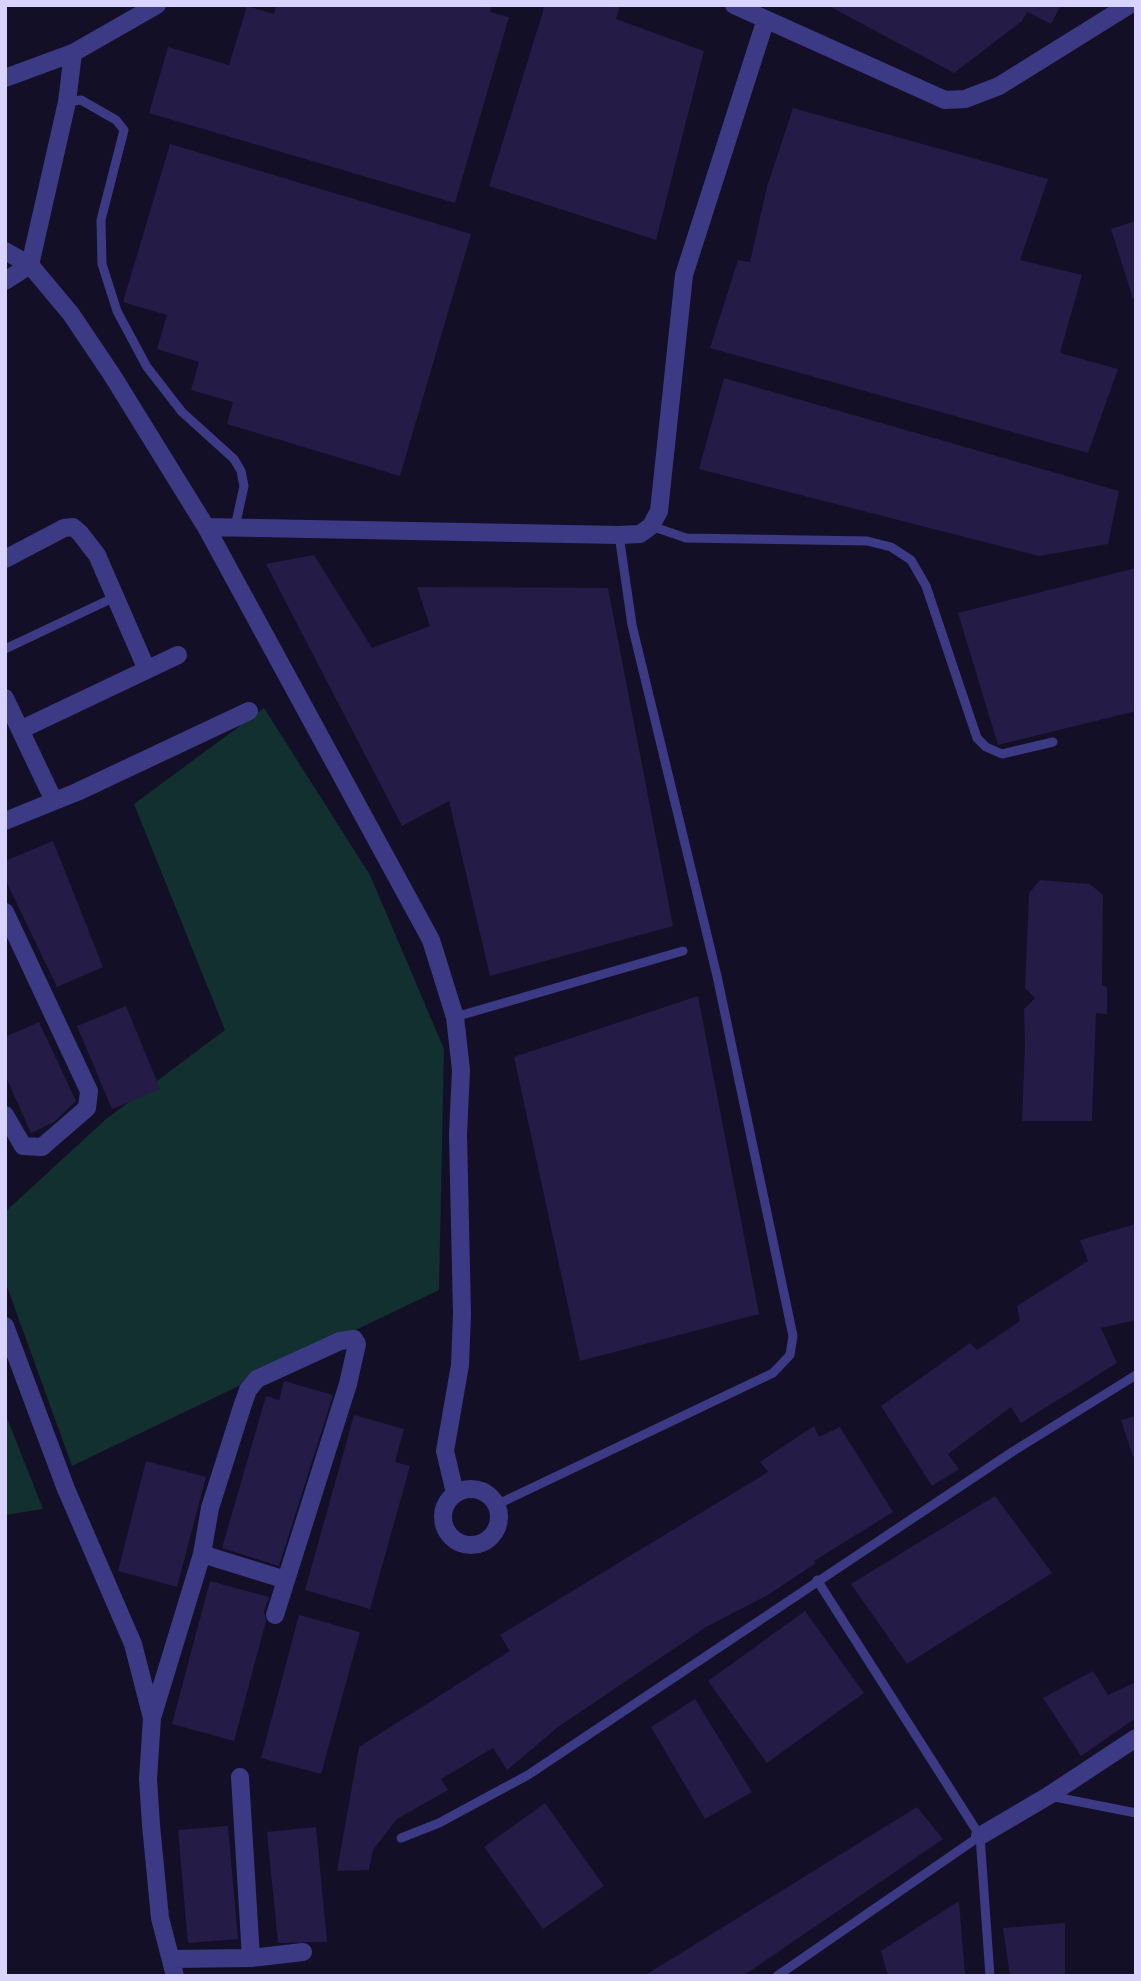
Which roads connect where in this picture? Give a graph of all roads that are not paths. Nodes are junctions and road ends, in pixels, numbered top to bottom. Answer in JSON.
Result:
{"nodes":[{"id":1,"x":157,"y":5,"type":"edge"},
{"id":2,"x":734,"y":5,"type":"edge"},
{"id":3,"x":1129,"y":5,"type":"edge"},
{"id":4,"x":765,"y":22,"type":"junction"},
{"id":5,"x":73,"y":53,"type":"junction"},
{"id":6,"x":5,"y":78,"type":"edge"},
{"id":7,"x":67,"y":102,"type":"junction"},
{"id":8,"x":5,"y":251,"type":"edge"},
{"id":9,"x":30,"y":265,"type":"junction"},
{"id":10,"x":5,"y":281,"type":"edge"},
{"id":11,"x":651,"y":526,"type":"junction"},
{"id":12,"x":205,"y":527,"type":"junction"},
{"id":13,"x":235,"y":527,"type":"junction"},
{"id":14,"x":620,"y":535,"type":"junction"},
{"id":15,"x":5,"y":559,"type":"edge"},
{"id":16,"x":115,"y":597,"type":"junction"},
{"id":17,"x":5,"y":649,"type":"edge"},
{"id":18,"x":178,"y":654,"type":"dead end"},
{"id":19,"x":147,"y":670,"type":"junction"},
{"id":20,"x":5,"y":698,"type":"edge"},
{"id":21,"x":249,"y":710,"type":"dead end"},
{"id":22,"x":20,"y":730,"type":"junction"},
{"id":23,"x":1054,"y":742,"type":"dead end"},
{"id":24,"x":54,"y":801,"type":"junction"},
{"id":25,"x":5,"y":821,"type":"edge"},
{"id":26,"x":5,"y":912,"type":"edge"},
{"id":27,"x":684,"y":951,"type":"dead end"},
{"id":28,"x":455,"y":1017,"type":"junction"},
{"id":29,"x":5,"y":1115,"type":"edge"},
{"id":30,"x":5,"y":1326,"type":"edge"},
{"id":31,"x":1136,"y":1375,"type":"edge"},
{"id":32,"x":455,"y":1493,"type":"junction"},
{"id":33,"x":496,"y":1505,"type":"junction"},
{"id":34,"x":202,"y":1554,"type":"junction"},
{"id":35,"x":286,"y":1580,"type":"junction"},
{"id":36,"x":817,"y":1580,"type":"junction"},
{"id":37,"x":275,"y":1615,"type":"dead end"},
{"id":38,"x":152,"y":1718,"type":"junction"},
{"id":39,"x":1136,"y":1738,"type":"edge"},
{"id":40,"x":240,"y":1777,"type":"dead end"},
{"id":41,"x":1048,"y":1796,"type":"junction"},
{"id":42,"x":1136,"y":1814,"type":"edge"},
{"id":43,"x":980,"y":1836,"type":"junction"},
{"id":44,"x":401,"y":1838,"type":"dead end"},
{"id":45,"x":303,"y":1952,"type":"dead end"},
{"id":46,"x":251,"y":1958,"type":"junction"},
{"id":47,"x":173,"y":1967,"type":"edge"},
{"id":48,"x":777,"y":1976,"type":"edge"},
{"id":49,"x":990,"y":1976,"type":"edge"}],
"edges":[{"from":1,"to":5,"type":"street"},
{"from":2,"to":4,"type":"street"},
{"from":3,"to":4,"type":"street"},
{"from":4,"to":11,"type":"street"},
{"from":5,"to":6,"type":"street"},
{"from":5,"to":7,"type":"street"},
{"from":7,"to":9,"type":"street"},
{"from":7,"to":13,"type":"lane"},
{"from":8,"to":9,"type":"street"},
{"from":9,"to":10,"type":"street"},
{"from":9,"to":12,"type":"street"},
{"from":11,"to":14,"type":"street"},
{"from":11,"to":23,"type":"lane"},
{"from":12,"to":13,"type":"street"},
{"from":12,"to":28,"type":"street"},
{"from":13,"to":14,"type":"street"},
{"from":14,"to":33,"type":"lane"},
{"from":15,"to":16,"type":"street"},
{"from":16,"to":17,"type":"lane"},
{"from":16,"to":19,"type":"street"},
{"from":18,"to":19,"type":"street"},
{"from":19,"to":22,"type":"street"},
{"from":20,"to":22,"type":"street"},
{"from":21,"to":24,"type":"street"},
{"from":22,"to":24,"type":"street"},
{"from":24,"to":25,"type":"street"},
{"from":26,"to":29,"type":"street"},
{"from":27,"to":28,"type":"lane"},
{"from":28,"to":32,"type":"street"},
{"from":30,"to":38,"type":"street"},
{"from":31,"to":36,"type":"lane"},
{"from":32,"to":33,"type":"street"},
{"from":32,"to":33,"type":"street"},
{"from":34,"to":35,"type":"street"},
{"from":34,"to":35,"type":"street"},
{"from":34,"to":38,"type":"street"},
{"from":35,"to":37,"type":"street"},
{"from":36,"to":43,"type":"lane"},
{"from":36,"to":44,"type":"lane"},
{"from":38,"to":47,"type":"street"},
{"from":39,"to":41,"type":"street"},
{"from":40,"to":46,"type":"street"},
{"from":41,"to":42,"type":"lane"},
{"from":41,"to":43,"type":"street"},
{"from":43,"to":48,"type":"lane"},
{"from":43,"to":49,"type":"lane"},
{"from":45,"to":46,"type":"street"},
{"from":46,"to":47,"type":"street"}]}
